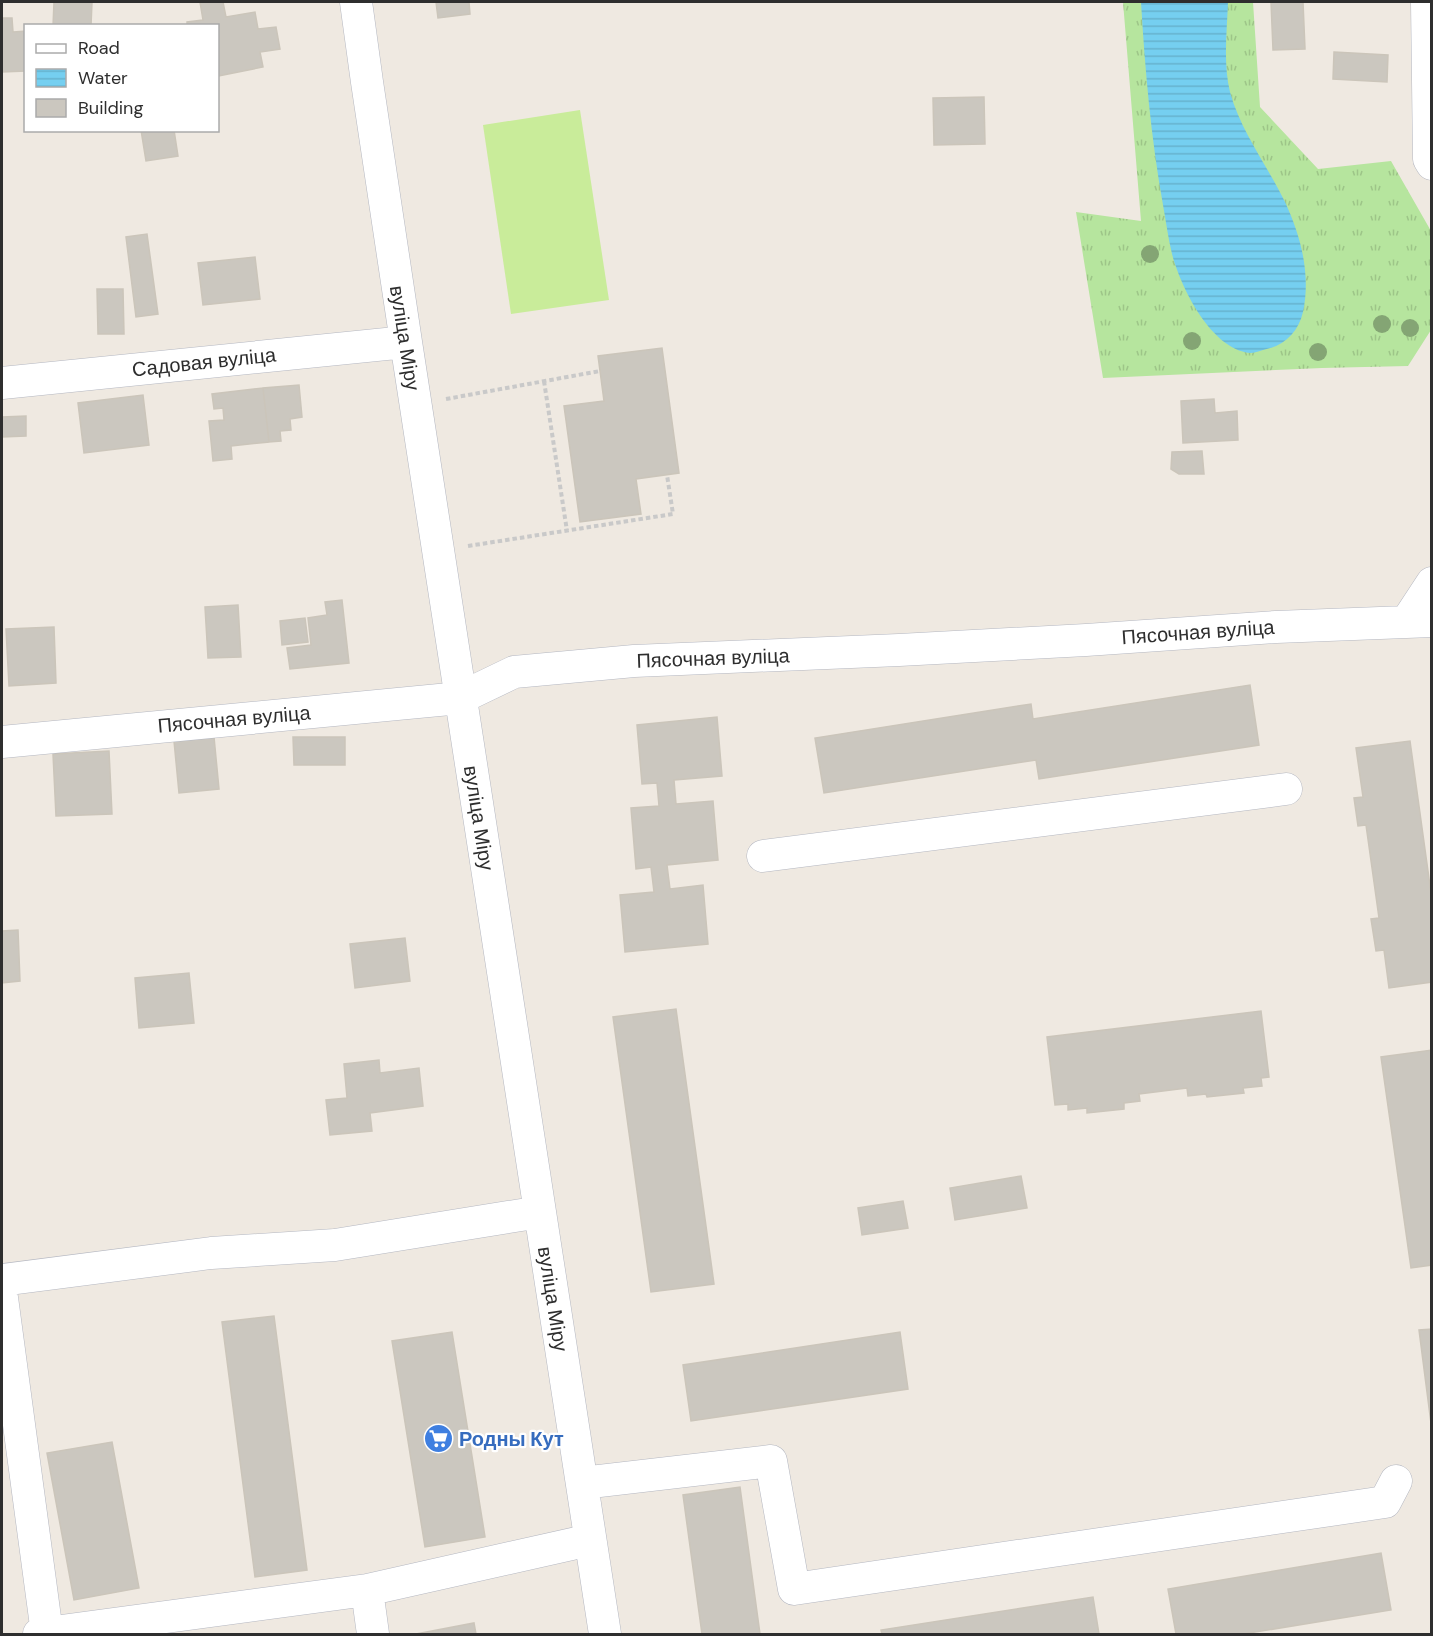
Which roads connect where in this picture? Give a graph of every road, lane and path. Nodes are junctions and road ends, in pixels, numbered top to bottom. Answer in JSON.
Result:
{"nodes":[{"id":1,"x":356,"y":2,"type":"edge"},
{"id":2,"x":1427,"y":2,"type":"edge"},
{"id":3,"x":1431,"y":164,"type":"edge"},
{"id":4,"x":406,"y":342,"type":"junction"},
{"id":5,"x":600,"y":371,"type":"dead end"},
{"id":6,"x":544,"y":381,"type":"junction"},
{"id":7,"x":2,"y":383,"type":"edge"},
{"id":8,"x":415,"y":405,"type":"junction"},
{"id":9,"x":667,"y":475,"type":"dead end"},
{"id":10,"x":567,"y":531,"type":"junction"},
{"id":11,"x":438,"y":551,"type":"junction"},
{"id":12,"x":1431,"y":583,"type":"edge"},
{"id":13,"x":1419,"y":621,"type":"edge"},
{"id":14,"x":460,"y":698,"type":"junction"},
{"id":15,"x":2,"y":741,"type":"edge"},
{"id":16,"x":1286,"y":789,"type":"dead end"},
{"id":17,"x":763,"y":856,"type":"dead end"},
{"id":18,"x":540,"y":1212,"type":"junction"},
{"id":19,"x":2,"y":1280,"type":"edge"},
{"id":20,"x":2,"y":1298,"type":"edge"},
{"id":21,"x":1396,"y":1480,"type":"dead end"},
{"id":22,"x":582,"y":1483,"type":"junction"},
{"id":23,"x":591,"y":1540,"type":"junction"},
{"id":24,"x":367,"y":1590,"type":"junction"},
{"id":25,"x":43,"y":1634,"type":"edge"},
{"id":26,"x":373,"y":1635,"type":"edge"},
{"id":27,"x":604,"y":1635,"type":"edge"}],
"edges":[{"from":1,"to":4,"type":"street","name":"вуліца Міру"},
{"from":2,"to":3,"type":"street"},
{"from":4,"to":7,"type":"street","name":"Садовая вуліца"},
{"from":4,"to":8,"type":"street","name":"вуліца Міру"},
{"from":5,"to":6,"type":"path"},
{"from":6,"to":8,"type":"path"},
{"from":6,"to":10,"type":"path"},
{"from":8,"to":11,"type":"street","name":"вуліца Міру"},
{"from":9,"to":10,"type":"path"},
{"from":10,"to":11,"type":"path"},
{"from":11,"to":14,"type":"street","name":"вуліца Міру"},
{"from":12,"to":13,"type":"street"},
{"from":13,"to":14,"type":"street","name":"Пясочная вуліца"},
{"from":14,"to":15,"type":"street","name":"Пясочная вуліца"},
{"from":14,"to":18,"type":"street","name":"вуліца Міру"},
{"from":16,"to":17,"type":"street"},
{"from":18,"to":19,"type":"street"},
{"from":18,"to":22,"type":"street","name":"вуліца Міру"},
{"from":20,"to":25,"type":"street"},
{"from":21,"to":22,"type":"street"},
{"from":22,"to":23,"type":"street","name":"вуліца Міру"},
{"from":23,"to":24,"type":"street"},
{"from":23,"to":27,"type":"street","name":"вуліца Міру"},
{"from":24,"to":25,"type":"street"},
{"from":24,"to":26,"type":"street"}]}
